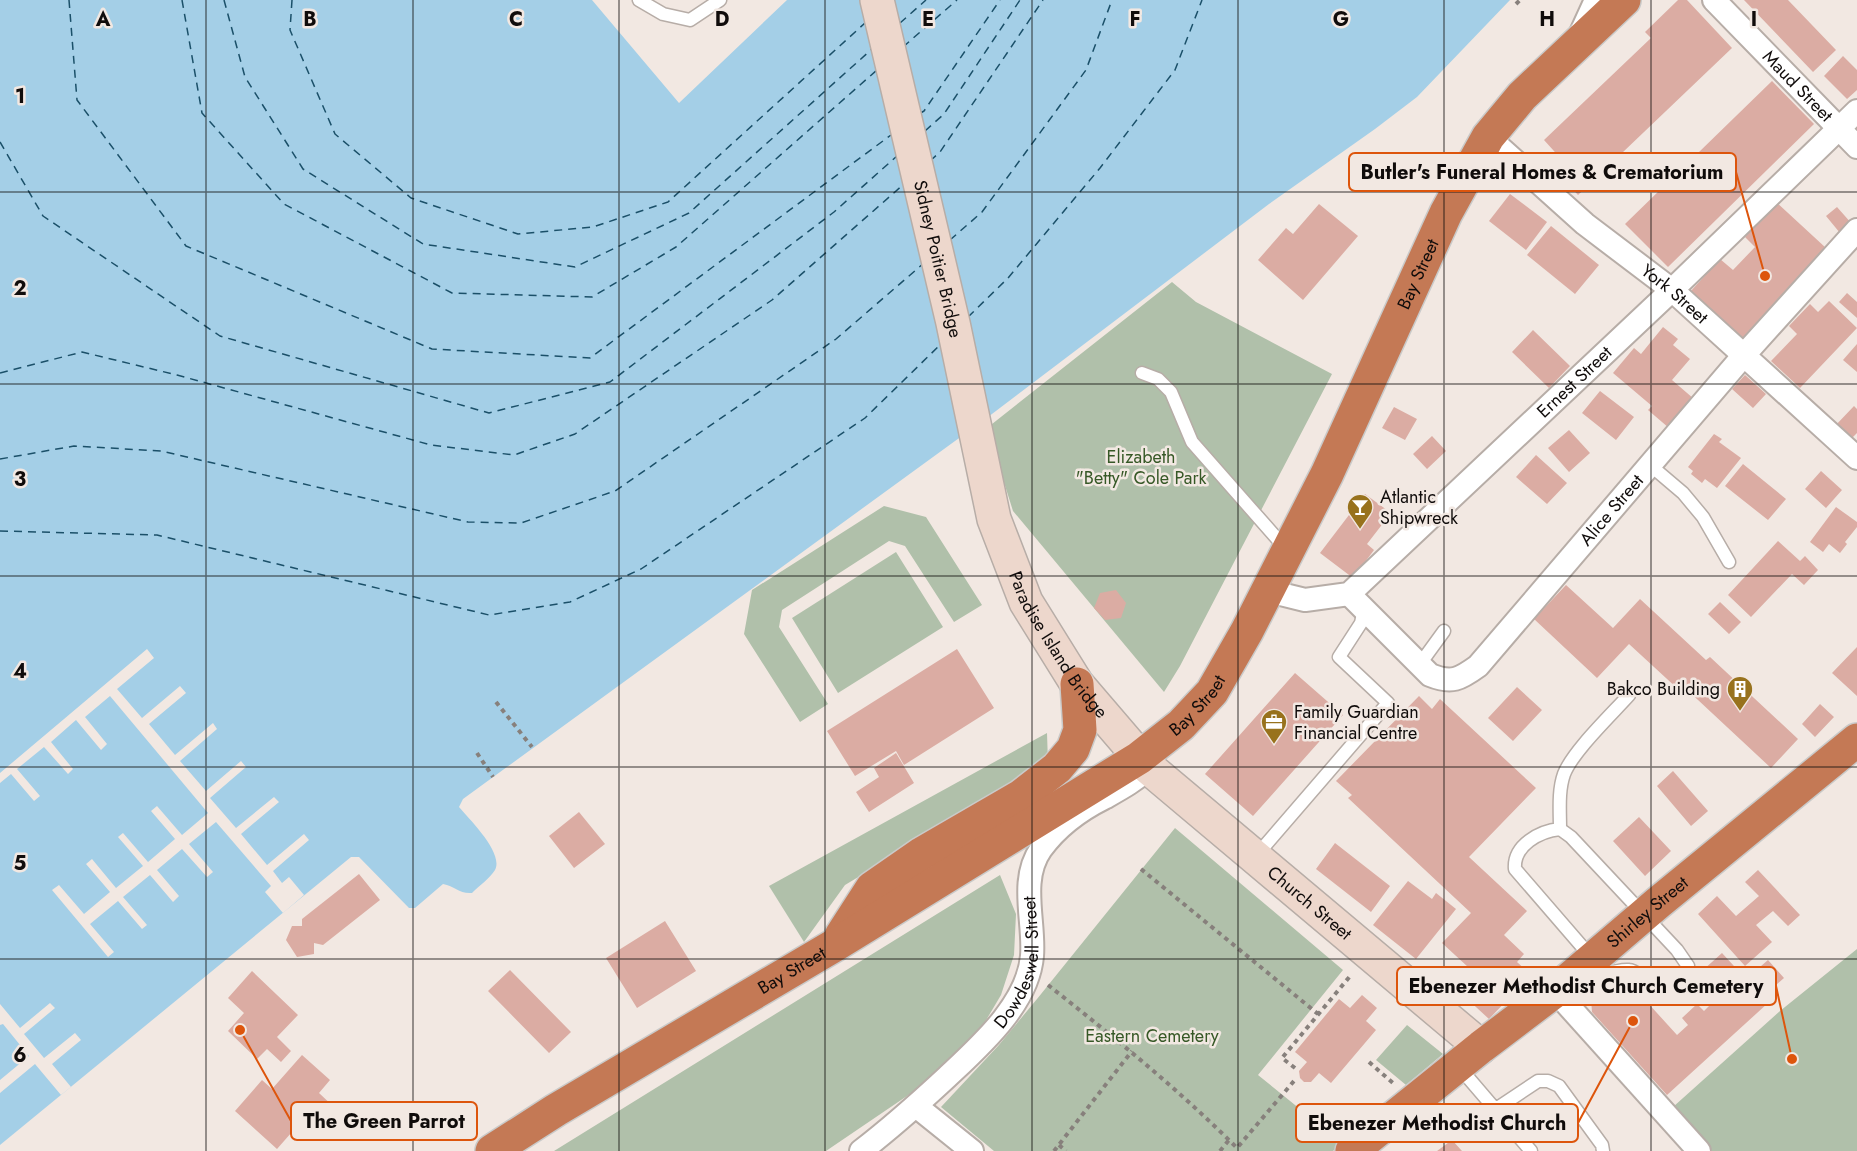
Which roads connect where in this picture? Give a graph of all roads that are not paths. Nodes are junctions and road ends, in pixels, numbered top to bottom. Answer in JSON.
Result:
{"nodes":[{"id":1,"x":639,"y":0,"type":"edge"},
{"id":2,"x":720,"y":0,"type":"edge"},
{"id":3,"x":877,"y":0,"type":"edge"},
{"id":4,"x":1596,"y":0,"type":"edge"},
{"id":5,"x":1624,"y":0,"type":"edge"},
{"id":6,"x":1714,"y":0,"type":"edge"},
{"id":7,"x":1575,"y":47,"type":"junction"},
{"id":8,"x":1857,"y":111,"type":"edge"},
{"id":9,"x":1838,"y":129,"type":"junction"},
{"id":10,"x":1488,"y":137,"type":"junction"},
{"id":11,"x":1857,"y":147,"type":"edge"},
{"id":12,"x":1857,"y":230,"type":"edge"},
{"id":13,"x":1672,"y":290,"type":"junction"},
{"id":14,"x":1743,"y":355,"type":"junction"},
{"id":15,"x":1142,"y":373,"type":"dead end"},
{"id":16,"x":1857,"y":458,"type":"edge"},
{"id":17,"x":1650,"y":465,"type":"junction"},
{"id":18,"x":994,"y":519,"type":"joint"},
{"id":19,"x":1288,"y":551,"type":"junction"},
{"id":20,"x":1729,"y":562,"type":"dead end"},
{"id":21,"x":1268,"y":591,"type":"junction"},
{"id":22,"x":1357,"y":601,"type":"junction"},
{"id":23,"x":1444,"y":631,"type":"dead end"},
{"id":24,"x":1420,"y":664,"type":"junction"},
{"id":25,"x":1077,"y":684,"type":"junction"},
{"id":26,"x":1629,"y":695,"type":"dead end"},
{"id":27,"x":1857,"y":740,"type":"edge"},
{"id":28,"x":1144,"y":763,"type":"junction"},
{"id":29,"x":1560,"y":829,"type":"junction"},
{"id":30,"x":1255,"y":857,"type":"junction"},
{"id":31,"x":1644,"y":915,"type":"junction"},
{"id":32,"x":835,"y":945,"type":"junction"},
{"id":33,"x":1592,"y":959,"type":"junction"},
{"id":34,"x":1555,"y":991,"type":"junction"},
{"id":35,"x":1470,"y":1056,"type":"junction"},
{"id":36,"x":916,"y":1106,"type":"junction"},
{"id":37,"x":1496,"y":1108,"type":"junction"},
{"id":38,"x":492,"y":1151,"type":"edge"},
{"id":39,"x":861,"y":1151,"type":"edge"},
{"id":40,"x":972,"y":1151,"type":"edge"},
{"id":41,"x":1352,"y":1151,"type":"edge"},
{"id":42,"x":1531,"y":1151,"type":"edge"},
{"id":43,"x":1603,"y":1151,"type":"edge"},
{"id":44,"x":1699,"y":1151,"type":"edge"}],
"edges":[{"from":1,"to":2,"type":"lane"},
{"from":3,"to":18,"type":"main road","name":"Sidney Poitier Bridge"},
{"from":4,"to":7,"type":"street"},
{"from":5,"to":7,"type":"highway","name":"Bay Street"},
{"from":6,"to":9,"type":"street","name":"Maud Street"},
{"from":7,"to":10,"type":"highway","name":"Bay Street"},
{"from":8,"to":9,"type":"street","name":"Ernest Street"},
{"from":9,"to":11,"type":"street","name":"Maud Street"},
{"from":9,"to":13,"type":"street","name":"Ernest Street"},
{"from":10,"to":13,"type":"street","name":"York Street"},
{"from":10,"to":19,"type":"highway","name":"Bay Street"},
{"from":12,"to":14,"type":"street","name":"Alice Street"},
{"from":13,"to":14,"type":"street","name":"York Street"},
{"from":13,"to":22,"type":"street","name":"Ernest Street"},
{"from":14,"to":16,"type":"street","name":"York Street"},
{"from":14,"to":17,"type":"street","name":"Alice Street"},
{"from":15,"to":19,"type":"lane"},
{"from":17,"to":20,"type":"lane"},
{"from":17,"to":24,"type":"street","name":"Alice Street"},
{"from":18,"to":25,"type":"main road","name":"Paradise Island Bridge"},
{"from":19,"to":21,"type":"highway","name":"Bay Street"},
{"from":21,"to":22,"type":"street"},
{"from":21,"to":28,"type":"highway","name":"Bay Street"},
{"from":22,"to":24,"type":"street","name":"Alice Street"},
{"from":22,"to":30,"type":"lane"},
{"from":23,"to":24,"type":"lane"},
{"from":25,"to":28,"type":"main road","name":"Paradise Island Bridge"},
{"from":25,"to":32,"type":"highway"},
{"from":26,"to":29,"type":"lane"},
{"from":27,"to":31,"type":"highway","name":"Shirley Street"},
{"from":28,"to":30,"type":"main road","name":"Church Street"},
{"from":28,"to":32,"type":"highway","name":"Bay Street"},
{"from":28,"to":36,"type":"street","name":"Dowdeswell Street"},
{"from":29,"to":31,"type":"lane"},
{"from":29,"to":33,"type":"lane"},
{"from":30,"to":35,"type":"main road","name":"Church Street"},
{"from":31,"to":33,"type":"highway","name":"Shirley Street"},
{"from":31,"to":33,"type":"lane"},
{"from":32,"to":38,"type":"highway","name":"Bay Street"},
{"from":33,"to":34,"type":"highway","name":"Shirley Street"},
{"from":34,"to":35,"type":"highway","name":"Shirley Street"},
{"from":34,"to":44,"type":"street"},
{"from":35,"to":37,"type":"lane"},
{"from":35,"to":41,"type":"highway","name":"Shirley Street"},
{"from":36,"to":39,"type":"street","name":"Dowdeswell Street"},
{"from":36,"to":40,"type":"street"},
{"from":37,"to":42,"type":"lane"},
{"from":37,"to":43,"type":"lane"}]}
